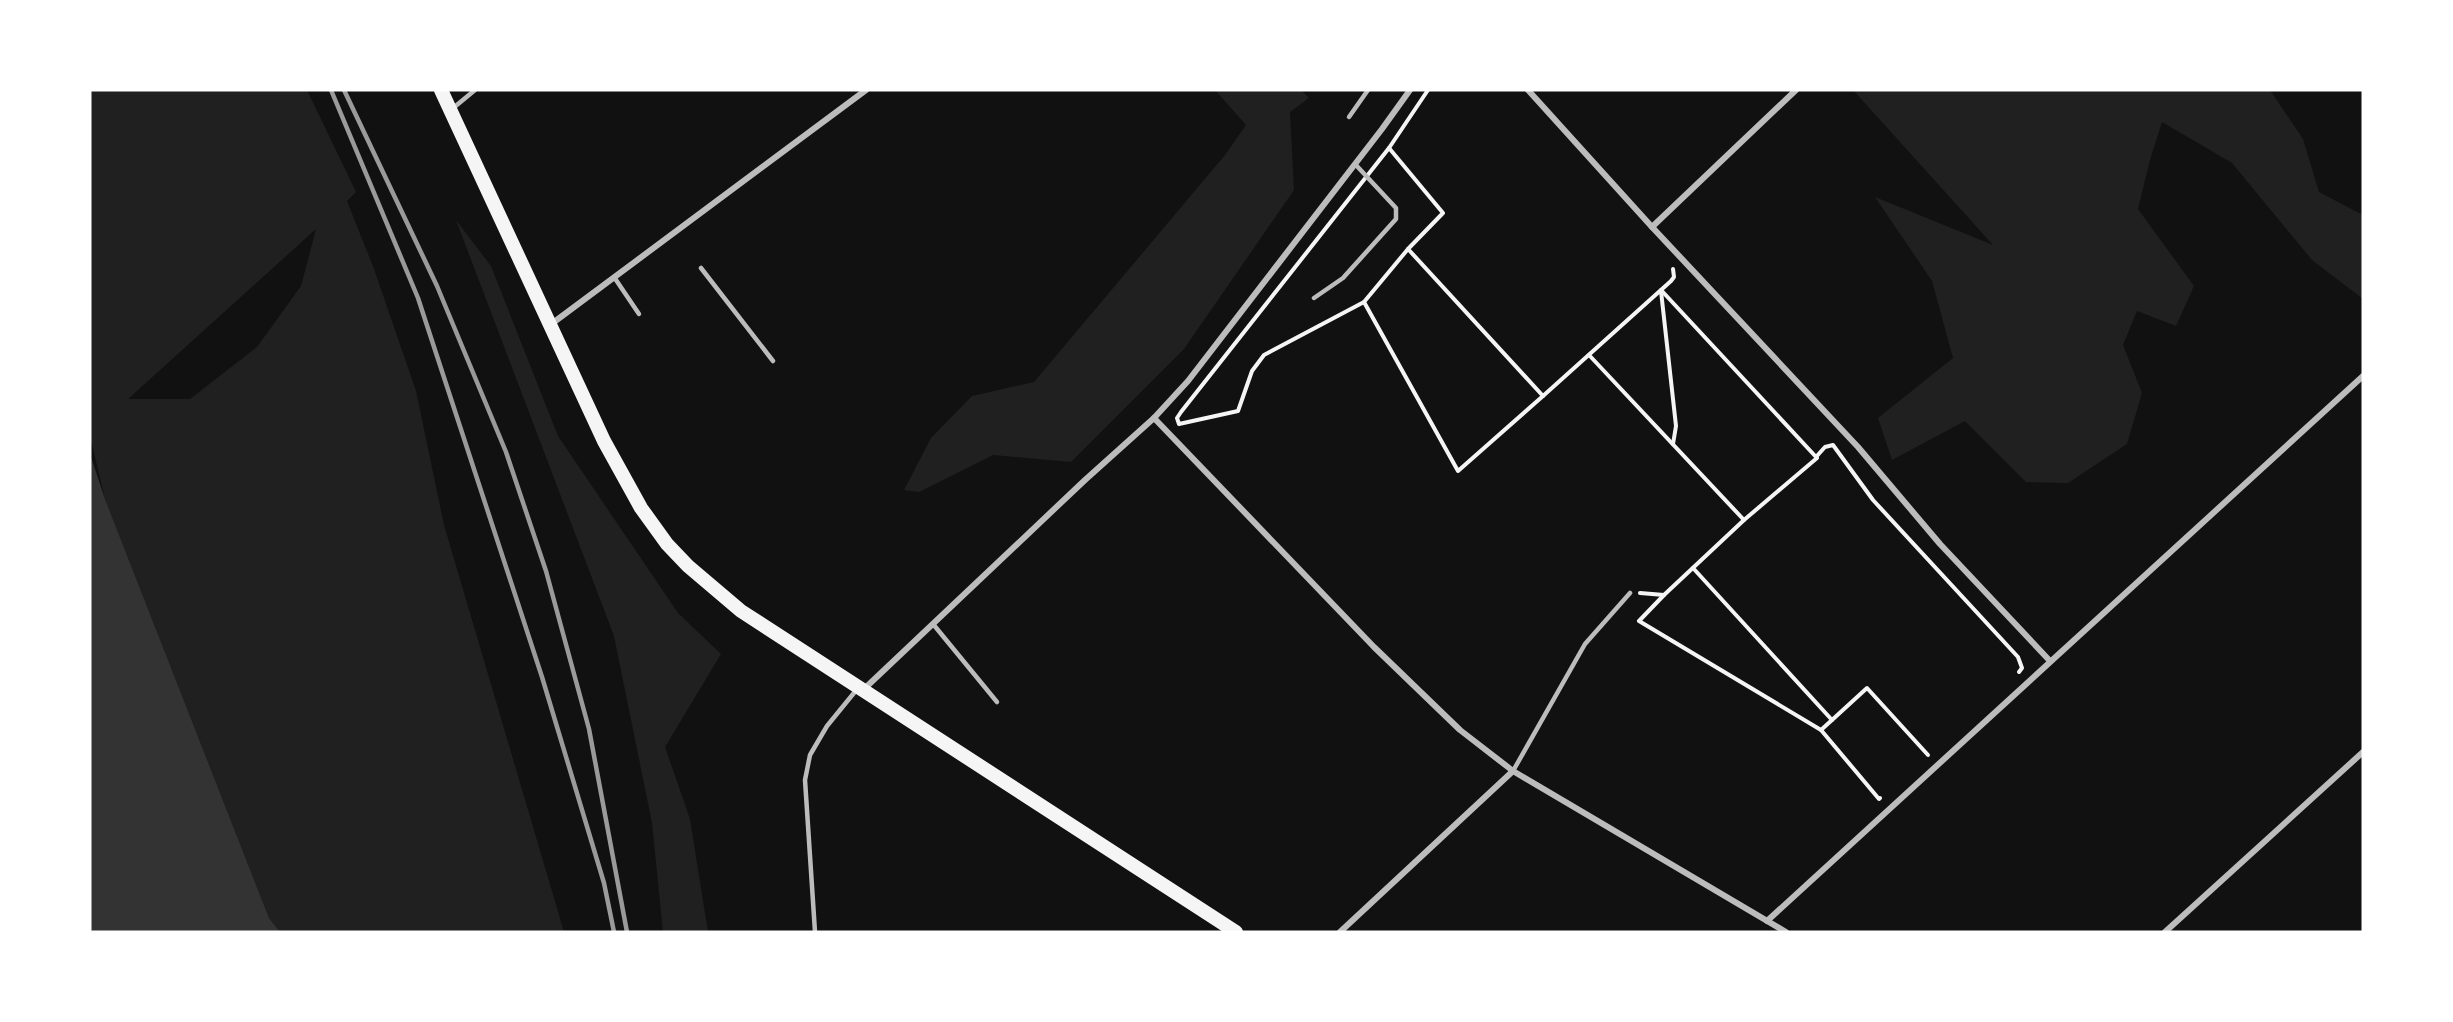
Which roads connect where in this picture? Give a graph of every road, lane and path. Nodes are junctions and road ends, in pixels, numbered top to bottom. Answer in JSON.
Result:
{"nodes":[{"id":1,"x":441,"y":90,"type":"edge"},
{"id":2,"x":475,"y":90,"type":"edge"},
{"id":3,"x":866,"y":90,"type":"edge"},
{"id":4,"x":1368,"y":90,"type":"edge"},
{"id":5,"x":1410,"y":90,"type":"edge"},
{"id":6,"x":1428,"y":90,"type":"edge"},
{"id":7,"x":1528,"y":90,"type":"edge"},
{"id":8,"x":1796,"y":90,"type":"edge"},
{"id":9,"x":857,"y":93,"type":"edge"},
{"id":10,"x":450,"y":110,"type":"junction"},
{"id":11,"x":1350,"y":117,"type":"dead end"},
{"id":12,"x":1389,"y":148,"type":"dead end"},
{"id":13,"x":1355,"y":164,"type":"junction"},
{"id":14,"x":1652,"y":227,"type":"junction"},
{"id":15,"x":1408,"y":249,"type":"dead end"},
{"id":16,"x":1672,"y":266,"type":"dead end"},
{"id":17,"x":701,"y":268,"type":"dead end"},
{"id":18,"x":614,"y":278,"type":"junction"},
{"id":19,"x":1661,"y":290,"type":"junction"},
{"id":20,"x":1314,"y":298,"type":"dead end"},
{"id":21,"x":1364,"y":302,"type":"dead end"},
{"id":22,"x":639,"y":314,"type":"dead end"},
{"id":23,"x":550,"y":325,"type":"junction"},
{"id":24,"x":1589,"y":355,"type":"junction"},
{"id":25,"x":773,"y":361,"type":"dead end"},
{"id":26,"x":2363,"y":376,"type":"edge"},
{"id":27,"x":1543,"y":396,"type":"junction"},
{"id":28,"x":1154,"y":418,"type":"junction"},
{"id":29,"x":1673,"y":444,"type":"junction"},
{"id":30,"x":1816,"y":457,"type":"junction"},
{"id":31,"x":1744,"y":520,"type":"junction"},
{"id":32,"x":1693,"y":568,"type":"junction"},
{"id":33,"x":1630,"y":593,"type":"joint"},
{"id":34,"x":1664,"y":595,"type":"junction"},
{"id":35,"x":933,"y":624,"type":"junction"},
{"id":36,"x":2050,"y":661,"type":"junction"},
{"id":37,"x":2018,"y":673,"type":"dead end"},
{"id":38,"x":860,"y":689,"type":"junction"},
{"id":39,"x":997,"y":702,"type":"dead end"},
{"id":40,"x":1832,"y":720,"type":"junction"},
{"id":41,"x":1821,"y":730,"type":"junction"},
{"id":42,"x":1936,"y":747,"type":"dead end"},
{"id":43,"x":2363,"y":752,"type":"edge"},
{"id":44,"x":1928,"y":755,"type":"junction"},
{"id":45,"x":1920,"y":762,"type":"dead end"},
{"id":46,"x":1513,"y":771,"type":"junction"},
{"id":47,"x":1887,"y":792,"type":"dead end"},
{"id":48,"x":1767,"y":921,"type":"junction"},
{"id":49,"x":815,"y":932,"type":"edge"},
{"id":50,"x":1236,"y":932,"type":"edge"},
{"id":51,"x":1340,"y":932,"type":"edge"},
{"id":52,"x":1786,"y":932,"type":"edge"},
{"id":53,"x":2165,"y":932,"type":"edge"}],
"edges":[{"from":1,"to":10,"type":"main road"},
{"from":2,"to":10,"type":"lane"},
{"from":3,"to":9,"type":"street"},
{"from":4,"to":11,"type":"lane"},
{"from":5,"to":13,"type":"street"},
{"from":6,"to":12,"type":"path"},
{"from":7,"to":14,"type":"street"},
{"from":8,"to":14,"type":"street"},
{"from":9,"to":18,"type":"street"},
{"from":10,"to":23,"type":"main road"},
{"from":13,"to":20,"type":"lane"},
{"from":13,"to":28,"type":"street"},
{"from":14,"to":36,"type":"street"},
{"from":15,"to":27,"type":"path"},
{"from":16,"to":19,"type":"path"},
{"from":17,"to":25,"type":"lane"},
{"from":18,"to":22,"type":"lane"},
{"from":18,"to":23,"type":"street"},
{"from":19,"to":24,"type":"path"},
{"from":19,"to":29,"type":"path"},
{"from":19,"to":30,"type":"path"},
{"from":21,"to":27,"type":"path"},
{"from":23,"to":38,"type":"main road"},
{"from":24,"to":27,"type":"path"},
{"from":24,"to":29,"type":"path"},
{"from":26,"to":36,"type":"street"},
{"from":28,"to":35,"type":"street"},
{"from":28,"to":46,"type":"street"},
{"from":29,"to":31,"type":"path"},
{"from":30,"to":31,"type":"path"},
{"from":30,"to":37,"type":"path"},
{"from":31,"to":32,"type":"path"},
{"from":32,"to":34,"type":"path"},
{"from":32,"to":40,"type":"path"},
{"from":33,"to":34,"type":"path"},
{"from":33,"to":46,"type":"lane"},
{"from":34,"to":41,"type":"path"},
{"from":35,"to":38,"type":"street"},
{"from":35,"to":39,"type":"lane"},
{"from":36,"to":48,"type":"street"},
{"from":38,"to":49,"type":"lane"},
{"from":38,"to":50,"type":"main road"},
{"from":40,"to":41,"type":"path"},
{"from":40,"to":44,"type":"path"},
{"from":41,"to":47,"type":"path"},
{"from":42,"to":44,"type":"path"},
{"from":43,"to":53,"type":"street"},
{"from":44,"to":45,"type":"path"},
{"from":46,"to":48,"type":"street"},
{"from":46,"to":51,"type":"street"},
{"from":48,"to":52,"type":"street"}]}
